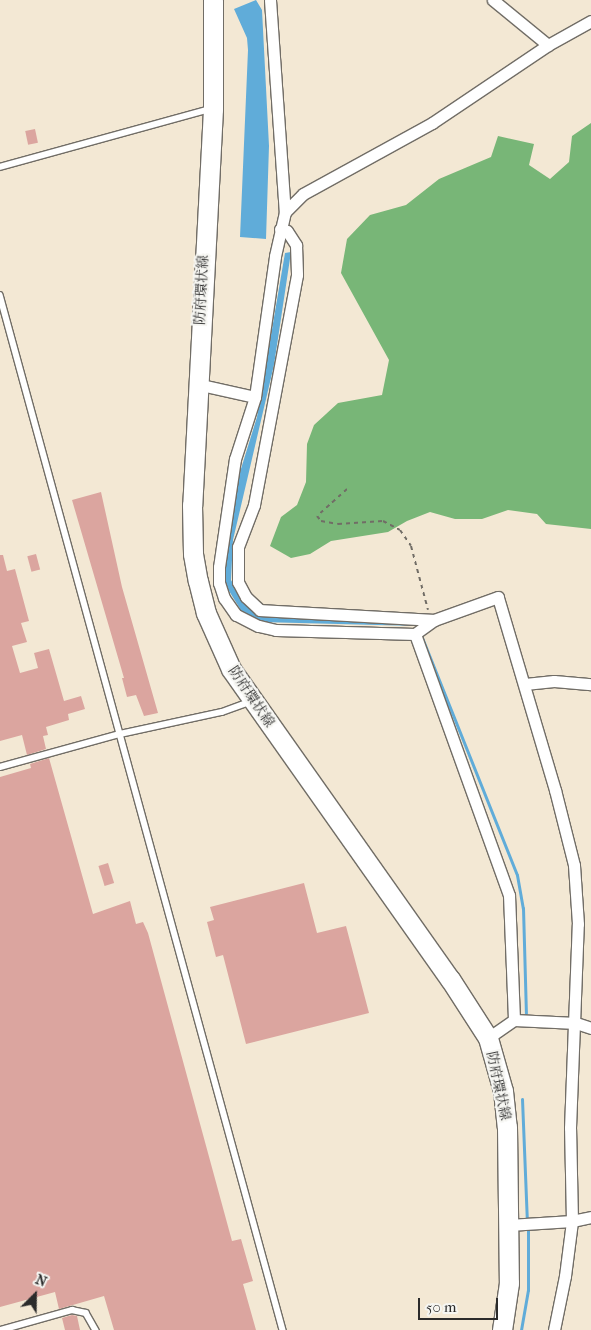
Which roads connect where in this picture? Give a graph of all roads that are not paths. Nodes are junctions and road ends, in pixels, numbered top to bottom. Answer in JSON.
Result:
{"nodes":[{"id":1,"x":214,"y":0,"type":"edge"},
{"id":2,"x":270,"y":0,"type":"edge"},
{"id":3,"x":493,"y":0,"type":"edge"},
{"id":4,"x":591,"y":22,"type":"edge"},
{"id":5,"x":548,"y":45,"type":"junction"},
{"id":6,"x":213,"y":109,"type":"junction"},
{"id":7,"x":0,"y":167,"type":"edge"},
{"id":8,"x":285,"y":212,"type":"junction"},
{"id":9,"x":280,"y":229,"type":"junction"},
{"id":10,"x":0,"y":294,"type":"edge"},
{"id":11,"x":197,"y":384,"type":"junction"},
{"id":12,"x":254,"y":397,"type":"junction"},
{"id":13,"x":432,"y":619,"type":"junction"},
{"id":14,"x":415,"y":634,"type":"junction"},
{"id":15,"x":525,"y":684,"type":"junction"},
{"id":16,"x":591,"y":684,"type":"edge"},
{"id":17,"x":252,"y":701,"type":"junction"},
{"id":18,"x":120,"y":734,"type":"junction"},
{"id":19,"x":0,"y":767,"type":"edge"},
{"id":20,"x":514,"y":1020,"type":"junction"},
{"id":21,"x":576,"y":1023,"type":"junction"},
{"id":22,"x":591,"y":1028,"type":"edge"},
{"id":23,"x":488,"y":1038,"type":"junction"},
{"id":24,"x":591,"y":1217,"type":"edge"},
{"id":25,"x":572,"y":1221,"type":"junction"},
{"id":26,"x":508,"y":1225,"type":"junction"},
{"id":27,"x":1,"y":1330,"type":"edge"},
{"id":28,"x":96,"y":1330,"type":"edge"},
{"id":29,"x":283,"y":1330,"type":"edge"},
{"id":30,"x":502,"y":1330,"type":"edge"},
{"id":31,"x":554,"y":1330,"type":"edge"}],
"edges":[{"from":1,"to":6,"type":"main road","name":"防府環状線"},
{"from":2,"to":8,"type":"street"},
{"from":3,"to":5,"type":"street"},
{"from":4,"to":5,"type":"street"},
{"from":5,"to":8,"type":"street"},
{"from":6,"to":7,"type":"lane"},
{"from":6,"to":11,"type":"main road","name":"防府環状線"},
{"from":8,"to":9,"type":"street"},
{"from":9,"to":12,"type":"street"},
{"from":9,"to":13,"type":"street"},
{"from":10,"to":18,"type":"lane"},
{"from":11,"to":12,"type":"street"},
{"from":11,"to":17,"type":"main road","name":"防府環状線"},
{"from":12,"to":14,"type":"street"},
{"from":13,"to":14,"type":"street"},
{"from":13,"to":15,"type":"street"},
{"from":14,"to":20,"type":"street"},
{"from":15,"to":16,"type":"street"},
{"from":15,"to":21,"type":"street"},
{"from":17,"to":18,"type":"lane"},
{"from":17,"to":23,"type":"main road","name":"防府環状線"},
{"from":18,"to":19,"type":"lane"},
{"from":18,"to":29,"type":"lane"},
{"from":20,"to":21,"type":"street"},
{"from":20,"to":23,"type":"street"},
{"from":21,"to":22,"type":"street"},
{"from":21,"to":25,"type":"street"},
{"from":23,"to":26,"type":"main road","name":"防府環状線"},
{"from":24,"to":25,"type":"street"},
{"from":25,"to":26,"type":"street"},
{"from":25,"to":31,"type":"street"},
{"from":26,"to":30,"type":"main road","name":"防府環状線"},
{"from":27,"to":28,"type":"lane"}]}
